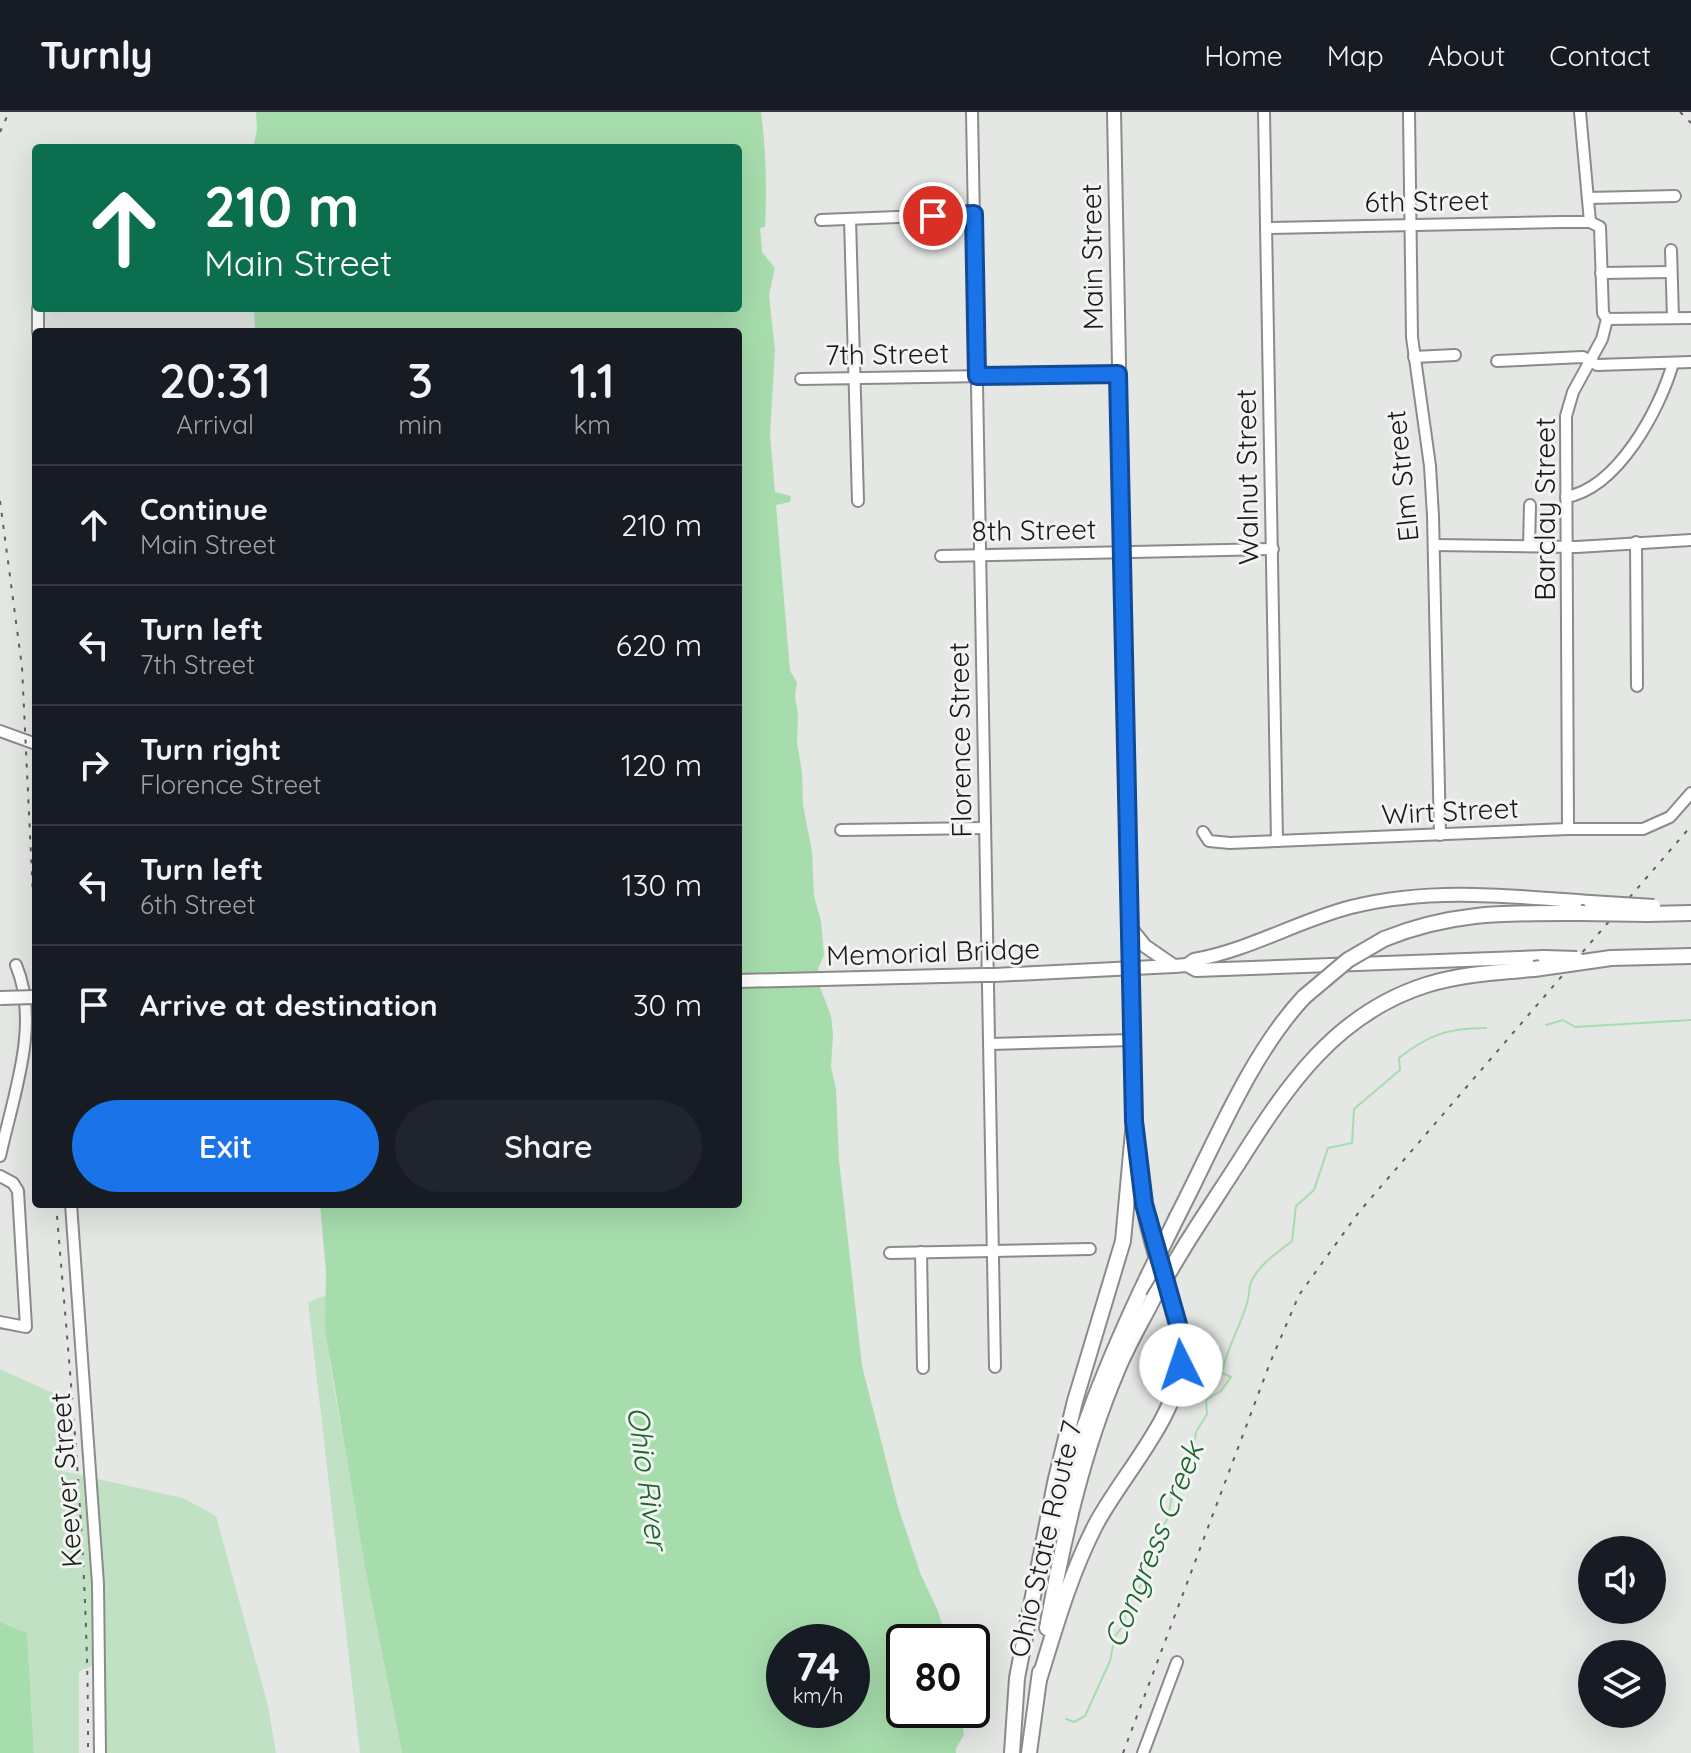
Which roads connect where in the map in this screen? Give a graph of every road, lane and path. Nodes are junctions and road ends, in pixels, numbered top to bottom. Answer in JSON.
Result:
{"nodes":[{"id":1,"x":972,"y":112,"type":"edge"},
{"id":2,"x":1114,"y":112,"type":"edge"},
{"id":3,"x":1264,"y":112,"type":"edge"},
{"id":4,"x":1409,"y":112,"type":"edge"},
{"id":5,"x":1580,"y":112,"type":"edge"},
{"id":6,"x":1675,"y":196,"type":"dead end"},
{"id":7,"x":1588,"y":198,"type":"junction"},
{"id":8,"x":974,"y":214,"type":"junction"},
{"id":9,"x":850,"y":219,"type":"junction"},
{"id":10,"x":821,"y":220,"type":"dead end"},
{"id":11,"x":1590,"y":222,"type":"junction"},
{"id":12,"x":1410,"y":225,"type":"junction"},
{"id":13,"x":1266,"y":228,"type":"junction"},
{"id":14,"x":1671,"y":250,"type":"dead end"},
{"id":15,"x":1671,"y":272,"type":"junction"},
{"id":16,"x":1601,"y":273,"type":"junction"},
{"id":17,"x":1673,"y":318,"type":"junction"},
{"id":18,"x":1691,"y":318,"type":"edge"},
{"id":19,"x":1607,"y":319,"type":"junction"},
{"id":20,"x":1455,"y":355,"type":"dead end"},
{"id":21,"x":1414,"y":357,"type":"junction"},
{"id":22,"x":1590,"y":360,"type":"junction"},
{"id":23,"x":1497,"y":361,"type":"dead end"},
{"id":24,"x":1691,"y":362,"type":"edge"},
{"id":25,"x":1673,"y":363,"type":"junction"},
{"id":26,"x":1118,"y":374,"type":"junction"},
{"id":27,"x":977,"y":376,"type":"junction"},
{"id":28,"x":853,"y":378,"type":"junction"},
{"id":29,"x":801,"y":379,"type":"dead end"},
{"id":30,"x":1566,"y":497,"type":"junction"},
{"id":31,"x":858,"y":501,"type":"dead end"},
{"id":32,"x":1530,"y":505,"type":"dead end"},
{"id":33,"x":1691,"y":540,"type":"edge"},
{"id":34,"x":1636,"y":542,"type":"junction"},
{"id":35,"x":1434,"y":545,"type":"junction"},
{"id":36,"x":1529,"y":546,"type":"junction"},
{"id":37,"x":1567,"y":547,"type":"junction"},
{"id":38,"x":1273,"y":549,"type":"junction"},
{"id":39,"x":1123,"y":551,"type":"junction"},
{"id":40,"x":981,"y":555,"type":"junction"},
{"id":41,"x":941,"y":556,"type":"dead end"},
{"id":42,"x":1637,"y":686,"type":"dead end"},
{"id":43,"x":0,"y":731,"type":"edge"},
{"id":44,"x":32,"y":743,"type":"edge"},
{"id":45,"x":1691,"y":793,"type":"edge"},
{"id":46,"x":985,"y":828,"type":"junction"},
{"id":47,"x":1568,"y":829,"type":"junction"},
{"id":48,"x":841,"y":830,"type":"dead end"},
{"id":49,"x":1203,"y":832,"type":"dead end"},
{"id":50,"x":1440,"y":835,"type":"junction"},
{"id":51,"x":1277,"y":841,"type":"junction"},
{"id":52,"x":1585,"y":908,"type":"junction"},
{"id":53,"x":1691,"y":911,"type":"edge"},
{"id":54,"x":1129,"y":926,"type":"junction"},
{"id":55,"x":1691,"y":956,"type":"edge"},
{"id":56,"x":1539,"y":963,"type":"junction"},
{"id":57,"x":16,"y":965,"type":"dead end"},
{"id":58,"x":1180,"y":965,"type":"junction"},
{"id":59,"x":1129,"y":969,"type":"junction"},
{"id":60,"x":742,"y":981,"type":"edge"},
{"id":61,"x":32,"y":997,"type":"edge"},
{"id":62,"x":0,"y":998,"type":"edge"},
{"id":63,"x":1131,"y":1040,"type":"junction"},
{"id":64,"x":989,"y":1044,"type":"junction"},
{"id":65,"x":1134,"y":1121,"type":"junction"},
{"id":66,"x":0,"y":1156,"type":"edge"},
{"id":67,"x":0,"y":1176,"type":"edge"},
{"id":68,"x":71,"y":1208,"type":"edge"},
{"id":69,"x":1090,"y":1249,"type":"dead end"},
{"id":70,"x":992,"y":1251,"type":"junction"},
{"id":71,"x":921,"y":1252,"type":"junction"},
{"id":72,"x":890,"y":1253,"type":"dead end"},
{"id":73,"x":0,"y":1322,"type":"edge"},
{"id":74,"x":995,"y":1367,"type":"dead end"},
{"id":75,"x":923,"y":1368,"type":"dead end"},
{"id":76,"x":1177,"y":1662,"type":"dead end"},
{"id":77,"x":1039,"y":1680,"type":"junction"},
{"id":78,"x":100,"y":1753,"type":"edge"},
{"id":79,"x":1013,"y":1753,"type":"edge"},
{"id":80,"x":1029,"y":1753,"type":"edge"},
{"id":81,"x":1143,"y":1753,"type":"edge"}],
"edges":[{"from":1,"to":8,"type":"street","name":"Florence Street"},
{"from":2,"to":26,"type":"main road","name":"Main Street"},
{"from":3,"to":13,"type":"street","name":"Walnut Street"},
{"from":4,"to":12,"type":"street","name":"Elm Street"},
{"from":5,"to":7,"type":"street","name":"Barclay Street"},
{"from":6,"to":7,"type":"street"},
{"from":7,"to":11,"type":"street","name":"Barclay Street"},
{"from":8,"to":9,"type":"street"},
{"from":8,"to":27,"type":"street","name":"Florence Street"},
{"from":9,"to":10,"type":"street"},
{"from":9,"to":28,"type":"street"},
{"from":11,"to":12,"type":"street","name":"6th Street"},
{"from":11,"to":16,"type":"street","name":"Barclay Street"},
{"from":12,"to":13,"type":"street","name":"6th Street"},
{"from":12,"to":21,"type":"street","name":"Elm Street"},
{"from":13,"to":38,"type":"street","name":"Walnut Street"},
{"from":14,"to":15,"type":"street"},
{"from":15,"to":16,"type":"street"},
{"from":15,"to":17,"type":"street"},
{"from":16,"to":19,"type":"street","name":"Barclay Street"},
{"from":17,"to":18,"type":"street"},
{"from":17,"to":19,"type":"street"},
{"from":19,"to":22,"type":"street","name":"Barclay Street"},
{"from":20,"to":21,"type":"street"},
{"from":21,"to":35,"type":"street","name":"Elm Street"},
{"from":22,"to":23,"type":"street"},
{"from":22,"to":25,"type":"street"},
{"from":22,"to":30,"type":"street","name":"Barclay Street"},
{"from":24,"to":25,"type":"street"},
{"from":25,"to":30,"type":"street"},
{"from":26,"to":27,"type":"street","name":"7th Street"},
{"from":26,"to":39,"type":"main road","name":"Main Street"},
{"from":27,"to":28,"type":"street","name":"7th Street"},
{"from":27,"to":40,"type":"street","name":"Florence Street"},
{"from":28,"to":29,"type":"street","name":"7th Street"},
{"from":28,"to":31,"type":"street"},
{"from":30,"to":37,"type":"street","name":"Barclay Street"},
{"from":32,"to":36,"type":"street"},
{"from":33,"to":34,"type":"street"},
{"from":34,"to":37,"type":"street"},
{"from":34,"to":42,"type":"street"},
{"from":35,"to":36,"type":"street"},
{"from":35,"to":50,"type":"street","name":"Elm Street"},
{"from":36,"to":37,"type":"street"},
{"from":37,"to":47,"type":"street","name":"Barclay Street"},
{"from":38,"to":39,"type":"street","name":"8th Street"},
{"from":38,"to":51,"type":"street","name":"Walnut Street"},
{"from":39,"to":40,"type":"street","name":"8th Street"},
{"from":39,"to":54,"type":"main road","name":"Main Street"},
{"from":40,"to":41,"type":"street","name":"8th Street"},
{"from":40,"to":46,"type":"street","name":"Florence Street"},
{"from":43,"to":44,"type":"street"},
{"from":45,"to":47,"type":"street","name":"Wirt Street"},
{"from":46,"to":48,"type":"street"},
{"from":46,"to":64,"type":"street","name":"Florence Street"},
{"from":47,"to":50,"type":"street","name":"Wirt Street"},
{"from":49,"to":51,"type":"street","name":"Wirt Street"},
{"from":50,"to":51,"type":"street","name":"Wirt Street"},
{"from":52,"to":53,"type":"highway","bridge":true},
{"from":52,"to":58,"type":"main road"},
{"from":52,"to":79,"type":"highway","bridge":true},
{"from":54,"to":58,"type":"main road"},
{"from":54,"to":59,"type":"main road","name":"Main Street"},
{"from":55,"to":56,"type":"highway","name":"Ohio State Route 7","bridge":true},
{"from":56,"to":58,"type":"main road"},
{"from":56,"to":77,"type":"highway","name":"Ohio State Route 7","bridge":true},
{"from":57,"to":66,"type":"street"},
{"from":58,"to":59,"type":"main road","name":"Memorial Bridge"},
{"from":59,"to":60,"type":"main road","name":"Memorial Bridge"},
{"from":59,"to":63,"type":"main road","name":"Main Street"},
{"from":61,"to":62,"type":"main road","bridge":true},
{"from":63,"to":64,"type":"street"},
{"from":63,"to":65,"type":"main road","name":"Main Street"},
{"from":64,"to":70,"type":"street","name":"Florence Street"},
{"from":65,"to":77,"type":"highway"},
{"from":65,"to":79,"type":"highway"},
{"from":67,"to":73,"type":"street"},
{"from":68,"to":78,"type":"street","name":"Keever Street"},
{"from":69,"to":70,"type":"street"},
{"from":70,"to":71,"type":"street"},
{"from":70,"to":74,"type":"street","name":"Florence Street"},
{"from":71,"to":72,"type":"street"},
{"from":71,"to":75,"type":"street"},
{"from":76,"to":81,"type":"street"},
{"from":77,"to":80,"type":"highway","name":"Ohio State Route 7"}]}
